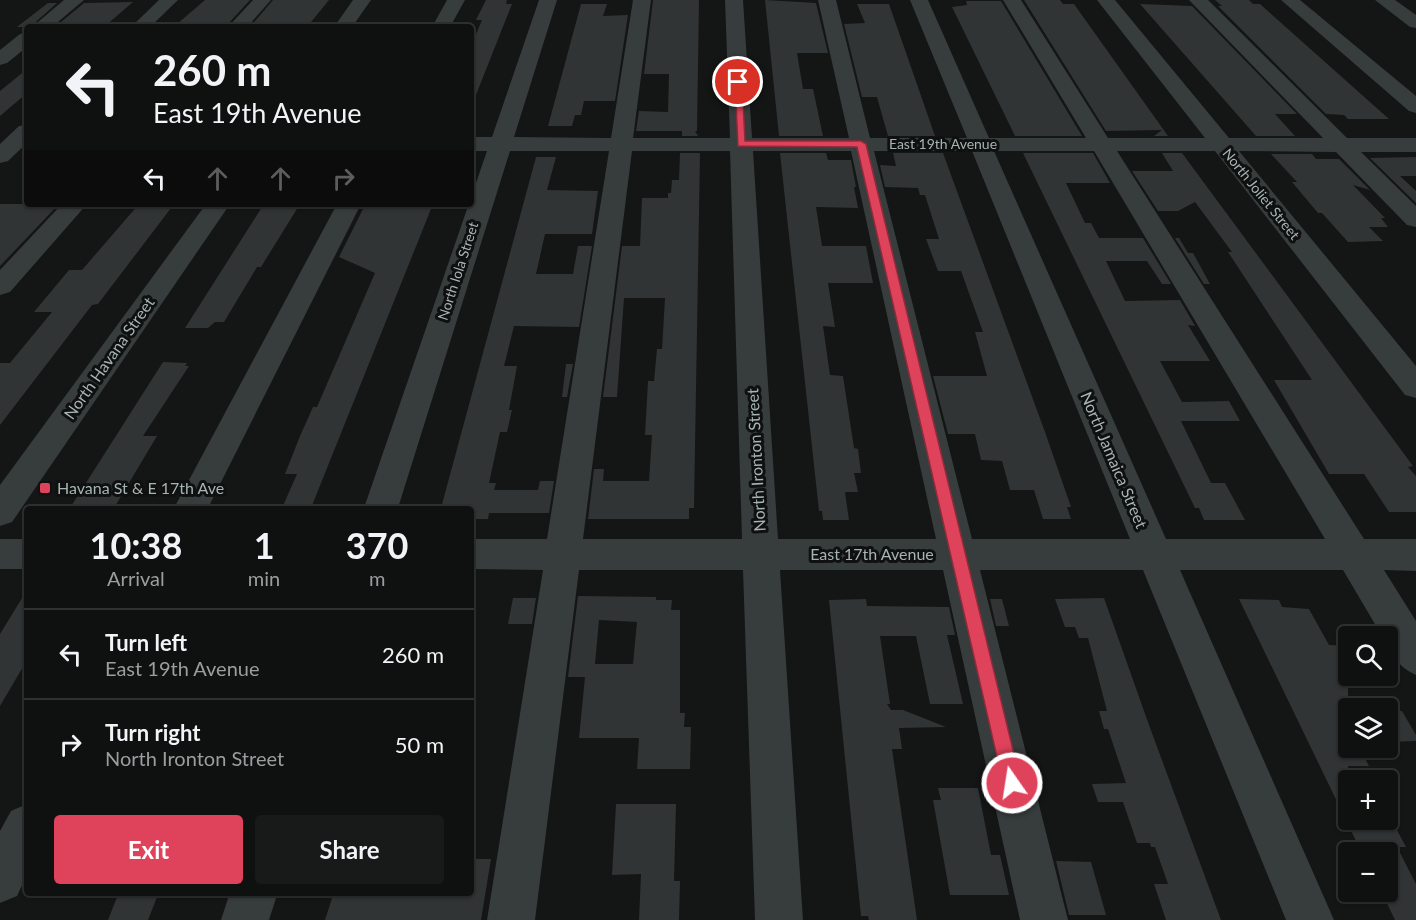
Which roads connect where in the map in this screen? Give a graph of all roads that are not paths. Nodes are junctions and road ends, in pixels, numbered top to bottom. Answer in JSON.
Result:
{"nodes":[{"id":1,"x":75,"y":0,"type":"edge"},
{"id":2,"x":170,"y":0,"type":"edge"},
{"id":3,"x":262,"y":0,"type":"edge"},
{"id":4,"x":362,"y":0,"type":"edge"},
{"id":5,"x":456,"y":0,"type":"edge"},
{"id":6,"x":548,"y":0,"type":"edge"},
{"id":7,"x":642,"y":0,"type":"edge"},
{"id":8,"x":734,"y":0,"type":"edge"},
{"id":9,"x":827,"y":0,"type":"edge"},
{"id":10,"x":919,"y":0,"type":"edge"},
{"id":11,"x":1012,"y":0,"type":"edge"},
{"id":12,"x":1106,"y":0,"type":"edge"},
{"id":13,"x":1198,"y":0,"type":"edge"},
{"id":14,"x":1290,"y":0,"type":"edge"},
{"id":15,"x":1384,"y":0,"type":"edge"},
{"id":16,"x":1416,"y":23,"type":"edge"},
{"id":17,"x":45,"y":24,"type":"edge"},
{"id":18,"x":143,"y":24,"type":"edge"},
{"id":19,"x":240,"y":24,"type":"edge"},
{"id":20,"x":345,"y":24,"type":"edge"},
{"id":21,"x":443,"y":24,"type":"edge"},
{"id":22,"x":24,"y":40,"type":"edge"},
{"id":23,"x":0,"y":58,"type":"edge"},
{"id":24,"x":1416,"y":107,"type":"edge"},
{"id":25,"x":474,"y":144,"type":"edge"},
{"id":26,"x":500,"y":144,"type":"junction"},
{"id":27,"x":620,"y":144,"type":"junction"},
{"id":28,"x":741,"y":144,"type":"junction"},
{"id":29,"x":861,"y":144,"type":"junction"},
{"id":30,"x":980,"y":144,"type":"junction"},
{"id":31,"x":1101,"y":144,"type":"junction"},
{"id":32,"x":1222,"y":144,"type":"junction"},
{"id":33,"x":1342,"y":145,"type":"junction"},
{"id":34,"x":1416,"y":145,"type":"edge"},
{"id":35,"x":72,"y":207,"type":"edge"},
{"id":36,"x":216,"y":207,"type":"edge"},
{"id":37,"x":347,"y":207,"type":"edge"},
{"id":38,"x":1416,"y":220,"type":"edge"},
{"id":39,"x":0,"y":286,"type":"edge"},
{"id":40,"x":1416,"y":387,"type":"edge"},
{"id":41,"x":192,"y":506,"type":"edge"},
{"id":42,"x":382,"y":506,"type":"edge"},
{"id":43,"x":0,"y":512,"type":"edge"},
{"id":44,"x":0,"y":554,"type":"edge"},
{"id":45,"x":24,"y":554,"type":"edge"},
{"id":46,"x":474,"y":554,"type":"edge"},
{"id":47,"x":564,"y":554,"type":"junction"},
{"id":48,"x":761,"y":554,"type":"junction"},
{"id":49,"x":959,"y":554,"type":"junction"},
{"id":50,"x":1155,"y":555,"type":"junction"},
{"id":51,"x":1354,"y":555,"type":"junction"},
{"id":52,"x":1416,"y":555,"type":"edge"},
{"id":53,"x":1416,"y":656,"type":"edge"},
{"id":54,"x":24,"y":833,"type":"edge"},
{"id":55,"x":0,"y":879,"type":"edge"},
{"id":56,"x":253,"y":896,"type":"edge"},
{"id":57,"x":245,"y":920,"type":"edge"},
{"id":58,"x":511,"y":920,"type":"edge"},
{"id":59,"x":779,"y":920,"type":"edge"},
{"id":60,"x":1044,"y":920,"type":"edge"},
{"id":61,"x":1310,"y":920,"type":"edge"}],
"edges":[{"from":1,"to":17,"type":"street"},
{"from":2,"to":18,"type":"street"},
{"from":3,"to":19,"type":"street"},
{"from":4,"to":20,"type":"street"},
{"from":5,"to":21,"type":"street"},
{"from":6,"to":26,"type":"street","name":"North Iola Street"},
{"from":7,"to":27,"type":"street"},
{"from":8,"to":28,"type":"street","name":"North Ironton Street"},
{"from":9,"to":29,"type":"street"},
{"from":10,"to":30,"type":"street","name":"North Jamaica Street"},
{"from":11,"to":31,"type":"street"},
{"from":12,"to":32,"type":"street","name":"North Joliet Street"},
{"from":13,"to":33,"type":"street"},
{"from":14,"to":24,"type":"street"},
{"from":15,"to":16,"type":"street"},
{"from":22,"to":23,"type":"street"},
{"from":25,"to":26,"type":"street","name":"East 19th Avenue"},
{"from":26,"to":27,"type":"street","name":"East 19th Avenue"},
{"from":26,"to":42,"type":"street","name":"North Iola Street"},
{"from":27,"to":28,"type":"street","name":"East 19th Avenue"},
{"from":27,"to":47,"type":"street"},
{"from":28,"to":29,"type":"street","name":"East 19th Avenue"},
{"from":28,"to":48,"type":"street","name":"North Ironton Street"},
{"from":29,"to":30,"type":"street","name":"East 19th Avenue"},
{"from":29,"to":49,"type":"street"},
{"from":30,"to":31,"type":"street","name":"East 19th Avenue"},
{"from":30,"to":50,"type":"street","name":"North Jamaica Street"},
{"from":31,"to":32,"type":"street","name":"East 19th Avenue"},
{"from":31,"to":51,"type":"street"},
{"from":32,"to":33,"type":"street","name":"East 19th Avenue"},
{"from":32,"to":40,"type":"street","name":"North Joliet Street"},
{"from":33,"to":34,"type":"street","name":"East 19th Avenue"},
{"from":33,"to":38,"type":"street"},
{"from":35,"to":39,"type":"street"},
{"from":36,"to":43,"type":"street","name":"North Havana Street"},
{"from":37,"to":41,"type":"street"},
{"from":44,"to":45,"type":"street"},
{"from":46,"to":47,"type":"street","name":"East 17th Avenue"},
{"from":47,"to":48,"type":"street","name":"East 17th Avenue"},
{"from":47,"to":58,"type":"street"},
{"from":48,"to":49,"type":"street","name":"East 17th Avenue"},
{"from":48,"to":59,"type":"street","name":"North Ironton Street"},
{"from":49,"to":50,"type":"street","name":"East 17th Avenue"},
{"from":49,"to":60,"type":"street"},
{"from":50,"to":51,"type":"street","name":"East 17th Avenue"},
{"from":50,"to":61,"type":"street","name":"North Jamaica Street"},
{"from":51,"to":52,"type":"street","name":"East 17th Avenue"},
{"from":51,"to":53,"type":"street"},
{"from":54,"to":55,"type":"street"},
{"from":56,"to":57,"type":"street"}]}
